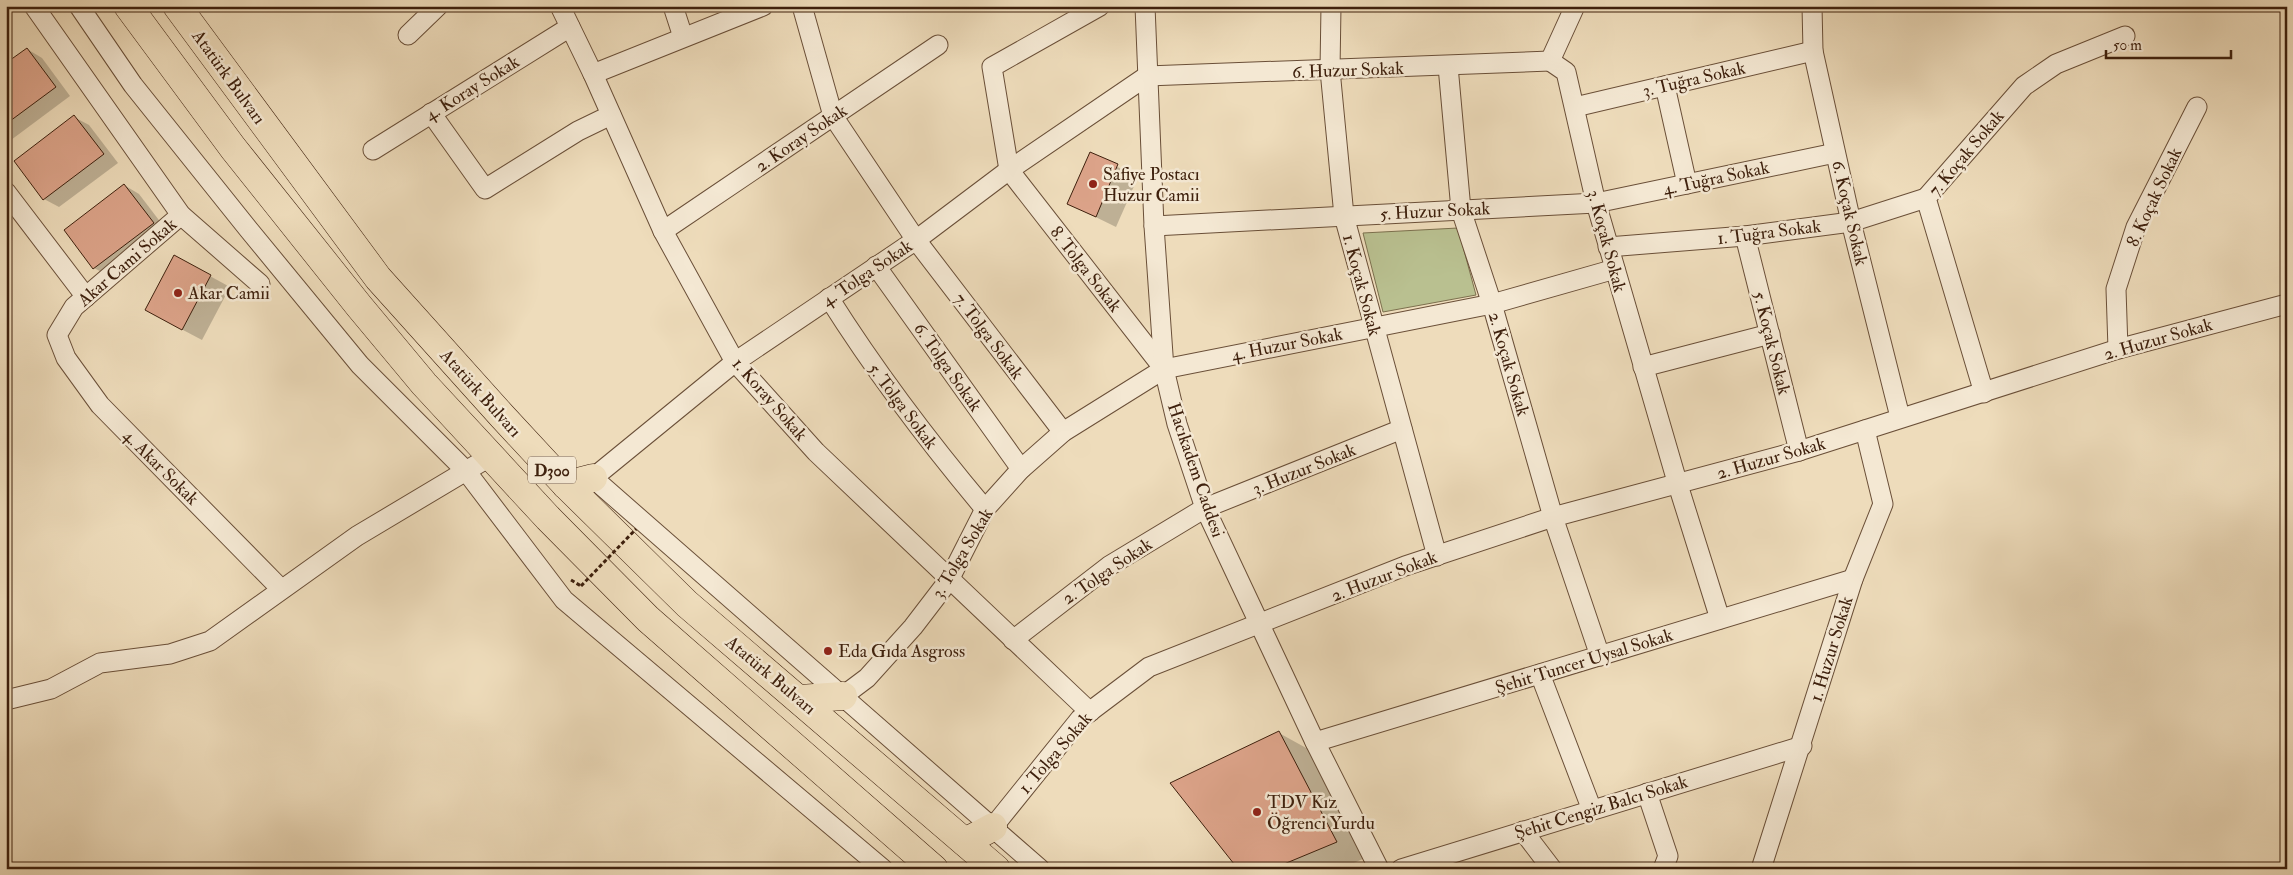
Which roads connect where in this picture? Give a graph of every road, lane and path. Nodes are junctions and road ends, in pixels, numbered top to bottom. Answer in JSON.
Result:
{"nodes":[{"id":1,"x":34,"y":6,"type":"edge"},
{"id":2,"x":79,"y":6,"type":"edge"},
{"id":3,"x":128,"y":6,"type":"edge"},
{"id":4,"x":177,"y":6,"type":"edge"},
{"id":5,"x":438,"y":6,"type":"edge"},
{"id":6,"x":560,"y":6,"type":"edge"},
{"id":7,"x":674,"y":6,"type":"edge"},
{"id":8,"x":763,"y":6,"type":"edge"},
{"id":9,"x":802,"y":6,"type":"edge"},
{"id":10,"x":1100,"y":6,"type":"edge"},
{"id":11,"x":1145,"y":6,"type":"edge"},
{"id":12,"x":1331,"y":6,"type":"edge"},
{"id":13,"x":1575,"y":6,"type":"edge"},
{"id":14,"x":1812,"y":6,"type":"edge"},
{"id":15,"x":570,"y":27,"type":"junction"},
{"id":16,"x":408,"y":34,"type":"dead end"},
{"id":17,"x":2125,"y":36,"type":"dead end"},
{"id":18,"x":683,"y":37,"type":"junction"},
{"id":19,"x":938,"y":45,"type":"dead end"},
{"id":20,"x":1813,"y":51,"type":"junction"},
{"id":21,"x":1550,"y":61,"type":"junction"},
{"id":22,"x":1448,"y":66,"type":"junction"},
{"id":23,"x":1330,"y":70,"type":"junction"},
{"id":24,"x":593,"y":74,"type":"junction"},
{"id":25,"x":1147,"y":76,"type":"junction"},
{"id":26,"x":1665,"y":86,"type":"junction"},
{"id":27,"x":2197,"y":106,"type":"dead end"},
{"id":28,"x":1575,"y":107,"type":"junction"},
{"id":29,"x":431,"y":113,"type":"junction"},
{"id":30,"x":611,"y":114,"type":"junction"},
{"id":31,"x":833,"y":116,"type":"junction"},
{"id":32,"x":373,"y":150,"type":"dead end"},
{"id":33,"x":1836,"y":153,"type":"junction"},
{"id":34,"x":1009,"y":170,"type":"junction"},
{"id":35,"x":1688,"y":184,"type":"junction"},
{"id":36,"x":6,"y":192,"type":"edge"},
{"id":37,"x":1926,"y":198,"type":"junction"},
{"id":38,"x":1596,"y":203,"type":"junction"},
{"id":39,"x":1461,"y":210,"type":"junction"},
{"id":40,"x":181,"y":215,"type":"junction"},
{"id":41,"x":1344,"y":216,"type":"junction"},
{"id":42,"x":1851,"y":222,"type":"junction"},
{"id":43,"x":1154,"y":226,"type":"junction"},
{"id":44,"x":664,"y":231,"type":"junction"},
{"id":45,"x":1745,"y":236,"type":"junction"},
{"id":46,"x":916,"y":240,"type":"junction"},
{"id":47,"x":1608,"y":247,"type":"junction"},
{"id":48,"x":876,"y":266,"type":"junction"},
{"id":49,"x":1614,"y":269,"type":"junction"},
{"id":50,"x":260,"y":284,"type":"dead end"},
{"id":51,"x":86,"y":297,"type":"junction"},
{"id":52,"x":828,"y":298,"type":"junction"},
{"id":53,"x":1492,"y":304,"type":"junction"},
{"id":54,"x":2287,"y":304,"type":"edge"},
{"id":55,"x":1373,"y":327,"type":"junction"},
{"id":56,"x":1770,"y":334,"type":"junction"},
{"id":57,"x":57,"y":335,"type":"joint"},
{"id":58,"x":2118,"y":349,"type":"junction"},
{"id":59,"x":735,"y":362,"type":"junction"},
{"id":60,"x":1643,"y":367,"type":"junction"},
{"id":61,"x":1164,"y":369,"type":"junction"},
{"id":62,"x":1984,"y":393,"type":"junction"},
{"id":63,"x":1900,"y":417,"type":"junction"},
{"id":64,"x":1402,"y":429,"type":"junction"},
{"id":65,"x":1866,"y":430,"type":"junction"},
{"id":66,"x":1062,"y":432,"type":"junction"},
{"id":67,"x":1799,"y":451,"type":"junction"},
{"id":68,"x":491,"y":456,"type":"junction"},
{"id":69,"x":1021,"y":469,"type":"junction"},
{"id":70,"x":466,"y":471,"type":"junction"},
{"id":71,"x":593,"y":478,"type":"junction"},
{"id":72,"x":1678,"y":484,"type":"junction"},
{"id":73,"x":566,"y":485,"type":"junction"},
{"id":74,"x":1206,"y":508,"type":"junction"},
{"id":75,"x":985,"y":509,"type":"junction"},
{"id":76,"x":1553,"y":517,"type":"junction"},
{"id":77,"x":636,"y":529,"type":"dead end"},
{"id":78,"x":1438,"y":556,"type":"junction"},
{"id":79,"x":1853,"y":579,"type":"junction"},
{"id":80,"x":949,"y":580,"type":"junction"},
{"id":81,"x":581,"y":586,"type":"dead end"},
{"id":82,"x":281,"y":589,"type":"junction"},
{"id":83,"x":1720,"y":619,"type":"junction"},
{"id":84,"x":1260,"y":625,"type":"junction"},
{"id":85,"x":1013,"y":640,"type":"junction"},
{"id":86,"x":1600,"y":656,"type":"junction"},
{"id":87,"x":1540,"y":674,"type":"junction"},
{"id":88,"x":843,"y":696,"type":"junction"},
{"id":89,"x":800,"y":699,"type":"junction"},
{"id":90,"x":6,"y":700,"type":"edge"},
{"id":91,"x":1090,"y":712,"type":"junction"},
{"id":92,"x":1315,"y":742,"type":"junction"},
{"id":93,"x":1802,"y":746,"type":"junction"},
{"id":94,"x":1647,"y":793,"type":"junction"},
{"id":95,"x":1592,"y":810,"type":"junction"},
{"id":96,"x":993,"y":827,"type":"junction"},
{"id":97,"x":1523,"y":831,"type":"junction"},
{"id":98,"x":965,"y":842,"type":"junction"},
{"id":99,"x":883,"y":869,"type":"edge"},
{"id":100,"x":934,"y":869,"type":"edge"},
{"id":101,"x":996,"y":869,"type":"edge"},
{"id":102,"x":1040,"y":869,"type":"edge"},
{"id":103,"x":1379,"y":869,"type":"edge"},
{"id":104,"x":1401,"y":869,"type":"edge"},
{"id":105,"x":1552,"y":869,"type":"edge"},
{"id":106,"x":1663,"y":869,"type":"edge"},
{"id":107,"x":1761,"y":869,"type":"edge"}],
"edges":[{"from":1,"to":40,"type":"street"},
{"from":2,"to":70,"type":"street"},
{"from":3,"to":68,"type":"highway","name":"Atatürk Bulvarı","number":"D300"},
{"from":4,"to":73,"type":"highway","name":"Atatürk Bulvarı","number":"D300"},
{"from":5,"to":16,"type":"street"},
{"from":6,"to":15,"type":"street","name":"1. Koray Sokak"},
{"from":7,"to":18,"type":"street"},
{"from":8,"to":18,"type":"street"},
{"from":9,"to":31,"type":"street","name":"7. Tolga Sokak"},
{"from":10,"to":34,"type":"street"},
{"from":11,"to":25,"type":"street","name":"Hacıkadem Caddesi"},
{"from":12,"to":23,"type":"street","name":"1. Koçak Sokak"},
{"from":13,"to":21,"type":"street"},
{"from":14,"to":20,"type":"street","name":"6. Koçak Sokak"},
{"from":15,"to":24,"type":"street","name":"1. Koray Sokak"},
{"from":15,"to":29,"type":"street","name":"4. Koray Sokak"},
{"from":17,"to":37,"type":"street","name":"7. Koçak Sokak"},
{"from":18,"to":24,"type":"street"},
{"from":19,"to":31,"type":"street","name":"2. Koray Sokak"},
{"from":20,"to":26,"type":"street","name":"3. Tuğra Sokak"},
{"from":20,"to":33,"type":"street","name":"6. Koçak Sokak"},
{"from":21,"to":22,"type":"street","name":"6. Huzur Sokak"},
{"from":21,"to":28,"type":"street","name":"3. Koçak Sokak"},
{"from":22,"to":23,"type":"street","name":"6. Huzur Sokak"},
{"from":22,"to":39,"type":"street","name":"2. Koçak Sokak"},
{"from":23,"to":25,"type":"street","name":"6. Huzur Sokak"},
{"from":23,"to":41,"type":"street","name":"1. Koçak Sokak"},
{"from":24,"to":30,"type":"street","name":"1. Koray Sokak"},
{"from":25,"to":34,"type":"street","name":"4. Tolga Sokak"},
{"from":25,"to":43,"type":"street","name":"Hacıkadem Caddesi"},
{"from":26,"to":28,"type":"street","name":"3. Tuğra Sokak"},
{"from":26,"to":35,"type":"street"},
{"from":27,"to":58,"type":"street","name":"8. Koçak Sokak"},
{"from":28,"to":38,"type":"street","name":"3. Koçak Sokak"},
{"from":29,"to":30,"type":"street"},
{"from":29,"to":32,"type":"street","name":"4. Koray Sokak"},
{"from":30,"to":44,"type":"street","name":"1. Koray Sokak"},
{"from":31,"to":44,"type":"street","name":"2. Koray Sokak"},
{"from":31,"to":46,"type":"street","name":"7. Tolga Sokak"},
{"from":33,"to":35,"type":"street","name":"4. Tuğra Sokak"},
{"from":33,"to":42,"type":"street","name":"6. Koçak Sokak"},
{"from":34,"to":46,"type":"street","name":"4. Tolga Sokak"},
{"from":34,"to":61,"type":"street","name":"8. Tolga Sokak"},
{"from":35,"to":38,"type":"street","name":"4. Tuğra Sokak"},
{"from":36,"to":51,"type":"street"},
{"from":37,"to":42,"type":"street","name":"1. Tuğra Sokak"},
{"from":37,"to":62,"type":"street","name":"7. Koçak Sokak"},
{"from":38,"to":39,"type":"street","name":"5. Huzur Sokak"},
{"from":38,"to":47,"type":"street","name":"3. Koçak Sokak"},
{"from":39,"to":41,"type":"street","name":"5. Huzur Sokak"},
{"from":39,"to":53,"type":"street","name":"2. Koçak Sokak"},
{"from":40,"to":50,"type":"street"},
{"from":40,"to":51,"type":"street","name":"Akar Cami Sokak"},
{"from":41,"to":43,"type":"street","name":"5. Huzur Sokak"},
{"from":41,"to":55,"type":"street","name":"1. Koçak Sokak"},
{"from":42,"to":45,"type":"street","name":"1. Tuğra Sokak"},
{"from":42,"to":63,"type":"street","name":"6. Koçak Sokak"},
{"from":43,"to":61,"type":"street","name":"Hacıkadem Caddesi"},
{"from":44,"to":59,"type":"street","name":"1. Koray Sokak"},
{"from":45,"to":47,"type":"street","name":"1. Tuğra Sokak"},
{"from":45,"to":56,"type":"street","name":"5. Koçak Sokak"},
{"from":46,"to":48,"type":"street","name":"4. Tolga Sokak"},
{"from":46,"to":66,"type":"street","name":"7. Tolga Sokak"},
{"from":47,"to":49,"type":"street","name":"3. Koçak Sokak"},
{"from":48,"to":52,"type":"street","name":"4. Tolga Sokak"},
{"from":48,"to":69,"type":"street","name":"6. Tolga Sokak"},
{"from":49,"to":53,"type":"street","name":"4. Huzur Sokak"},
{"from":49,"to":60,"type":"street","name":"3. Koçak Sokak"},
{"from":51,"to":57,"type":"street","name":"Akar Cami Sokak"},
{"from":52,"to":59,"type":"street","name":"4. Tolga Sokak"},
{"from":52,"to":75,"type":"street","name":"5. Tolga Sokak"},
{"from":53,"to":55,"type":"street","name":"4. Huzur Sokak"},
{"from":53,"to":76,"type":"street","name":"2. Koçak Sokak"},
{"from":54,"to":58,"type":"street","name":"2. Huzur Sokak"},
{"from":55,"to":61,"type":"street","name":"4. Huzur Sokak"},
{"from":55,"to":64,"type":"street","name":"1. Koçak Sokak"},
{"from":56,"to":60,"type":"street"},
{"from":56,"to":67,"type":"street","name":"5. Koçak Sokak"},
{"from":57,"to":82,"type":"street","name":"4. Akar Sokak"},
{"from":58,"to":62,"type":"street","name":"2. Huzur Sokak"},
{"from":59,"to":71,"type":"street","name":"4. Tolga Sokak"},
{"from":59,"to":80,"type":"street","name":"1. Koray Sokak"},
{"from":60,"to":72,"type":"street","name":"3. Koçak Sokak"},
{"from":61,"to":66,"type":"street","name":"3. Tolga Sokak"},
{"from":61,"to":74,"type":"street","name":"Hacıkadem Caddesi"},
{"from":62,"to":63,"type":"street","name":"2. Huzur Sokak"},
{"from":63,"to":65,"type":"street","name":"2. Huzur Sokak"},
{"from":64,"to":74,"type":"street","name":"3. Huzur Sokak"},
{"from":64,"to":78,"type":"street","name":"1. Koçak Sokak"},
{"from":65,"to":67,"type":"street","name":"2. Huzur Sokak"},
{"from":65,"to":79,"type":"street","name":"1. Huzur Sokak"},
{"from":66,"to":69,"type":"street","name":"3. Tolga Sokak"},
{"from":67,"to":72,"type":"street","name":"2. Huzur Sokak"},
{"from":68,"to":70,"type":"street"},
{"from":68,"to":100,"type":"highway","name":"Atatürk Bulvarı","number":"D300"},
{"from":69,"to":75,"type":"street","name":"3. Tolga Sokak"},
{"from":70,"to":82,"type":"street"},
{"from":70,"to":99,"type":"street"},
{"from":71,"to":73,"type":"highway"},
{"from":71,"to":88,"type":"street"},
{"from":72,"to":76,"type":"street","name":"2. Huzur Sokak"},
{"from":72,"to":83,"type":"street","name":"3. Koçak Sokak"},
{"from":73,"to":89,"type":"highway","name":"Atatürk Bulvarı","number":"D300"},
{"from":74,"to":84,"type":"street","name":"Hacıkadem Caddesi"},
{"from":74,"to":85,"type":"street","name":"2. Tolga Sokak"},
{"from":75,"to":80,"type":"street","name":"3. Tolga Sokak"},
{"from":76,"to":78,"type":"street","name":"2. Huzur Sokak"},
{"from":76,"to":86,"type":"street","name":"2. Koçak Sokak"},
{"from":77,"to":81,"type":"path","bridge":true},
{"from":78,"to":84,"type":"street","name":"2. Huzur Sokak"},
{"from":79,"to":83,"type":"street","name":"Şehit Tuncer Uysal Sokak"},
{"from":79,"to":93,"type":"street","name":"1. Huzur Sokak"},
{"from":80,"to":85,"type":"street","name":"1. Koray Sokak"},
{"from":80,"to":88,"type":"street","name":"3. Tolga Sokak"},
{"from":82,"to":90,"type":"street"},
{"from":83,"to":86,"type":"street","name":"Şehit Tuncer Uysal Sokak"},
{"from":84,"to":91,"type":"street","name":"1. Tolga Sokak"},
{"from":84,"to":92,"type":"street","name":"Hacıkadem Caddesi"},
{"from":85,"to":91,"type":"street","name":"1. Koray Sokak"},
{"from":86,"to":87,"type":"street","name":"Şehit Tuncer Uysal Sokak"},
{"from":87,"to":92,"type":"street","name":"Şehit Tuncer Uysal Sokak"},
{"from":87,"to":95,"type":"street"},
{"from":88,"to":89,"type":"highway"},
{"from":88,"to":96,"type":"street"},
{"from":89,"to":98,"type":"highway","name":"Atatürk Bulvarı","number":"D300"},
{"from":91,"to":96,"type":"street","name":"1. Tolga Sokak"},
{"from":92,"to":103,"type":"street","name":"Hacıkadem Caddesi"},
{"from":93,"to":94,"type":"street","name":"Şehit Cengiz Balcı Sokak"},
{"from":93,"to":107,"type":"street","name":"1. Huzur Sokak"},
{"from":94,"to":95,"type":"street","name":"Şehit Cengiz Balcı Sokak"},
{"from":94,"to":106,"type":"street"},
{"from":95,"to":97,"type":"street","name":"Şehit Cengiz Balcı Sokak"},
{"from":96,"to":98,"type":"highway"},
{"from":96,"to":102,"type":"street"},
{"from":97,"to":104,"type":"street","name":"Şehit Cengiz Balcı Sokak"},
{"from":97,"to":105,"type":"street"},
{"from":98,"to":101,"type":"highway","name":"Atatürk Bulvarı","number":"D300"}]}
